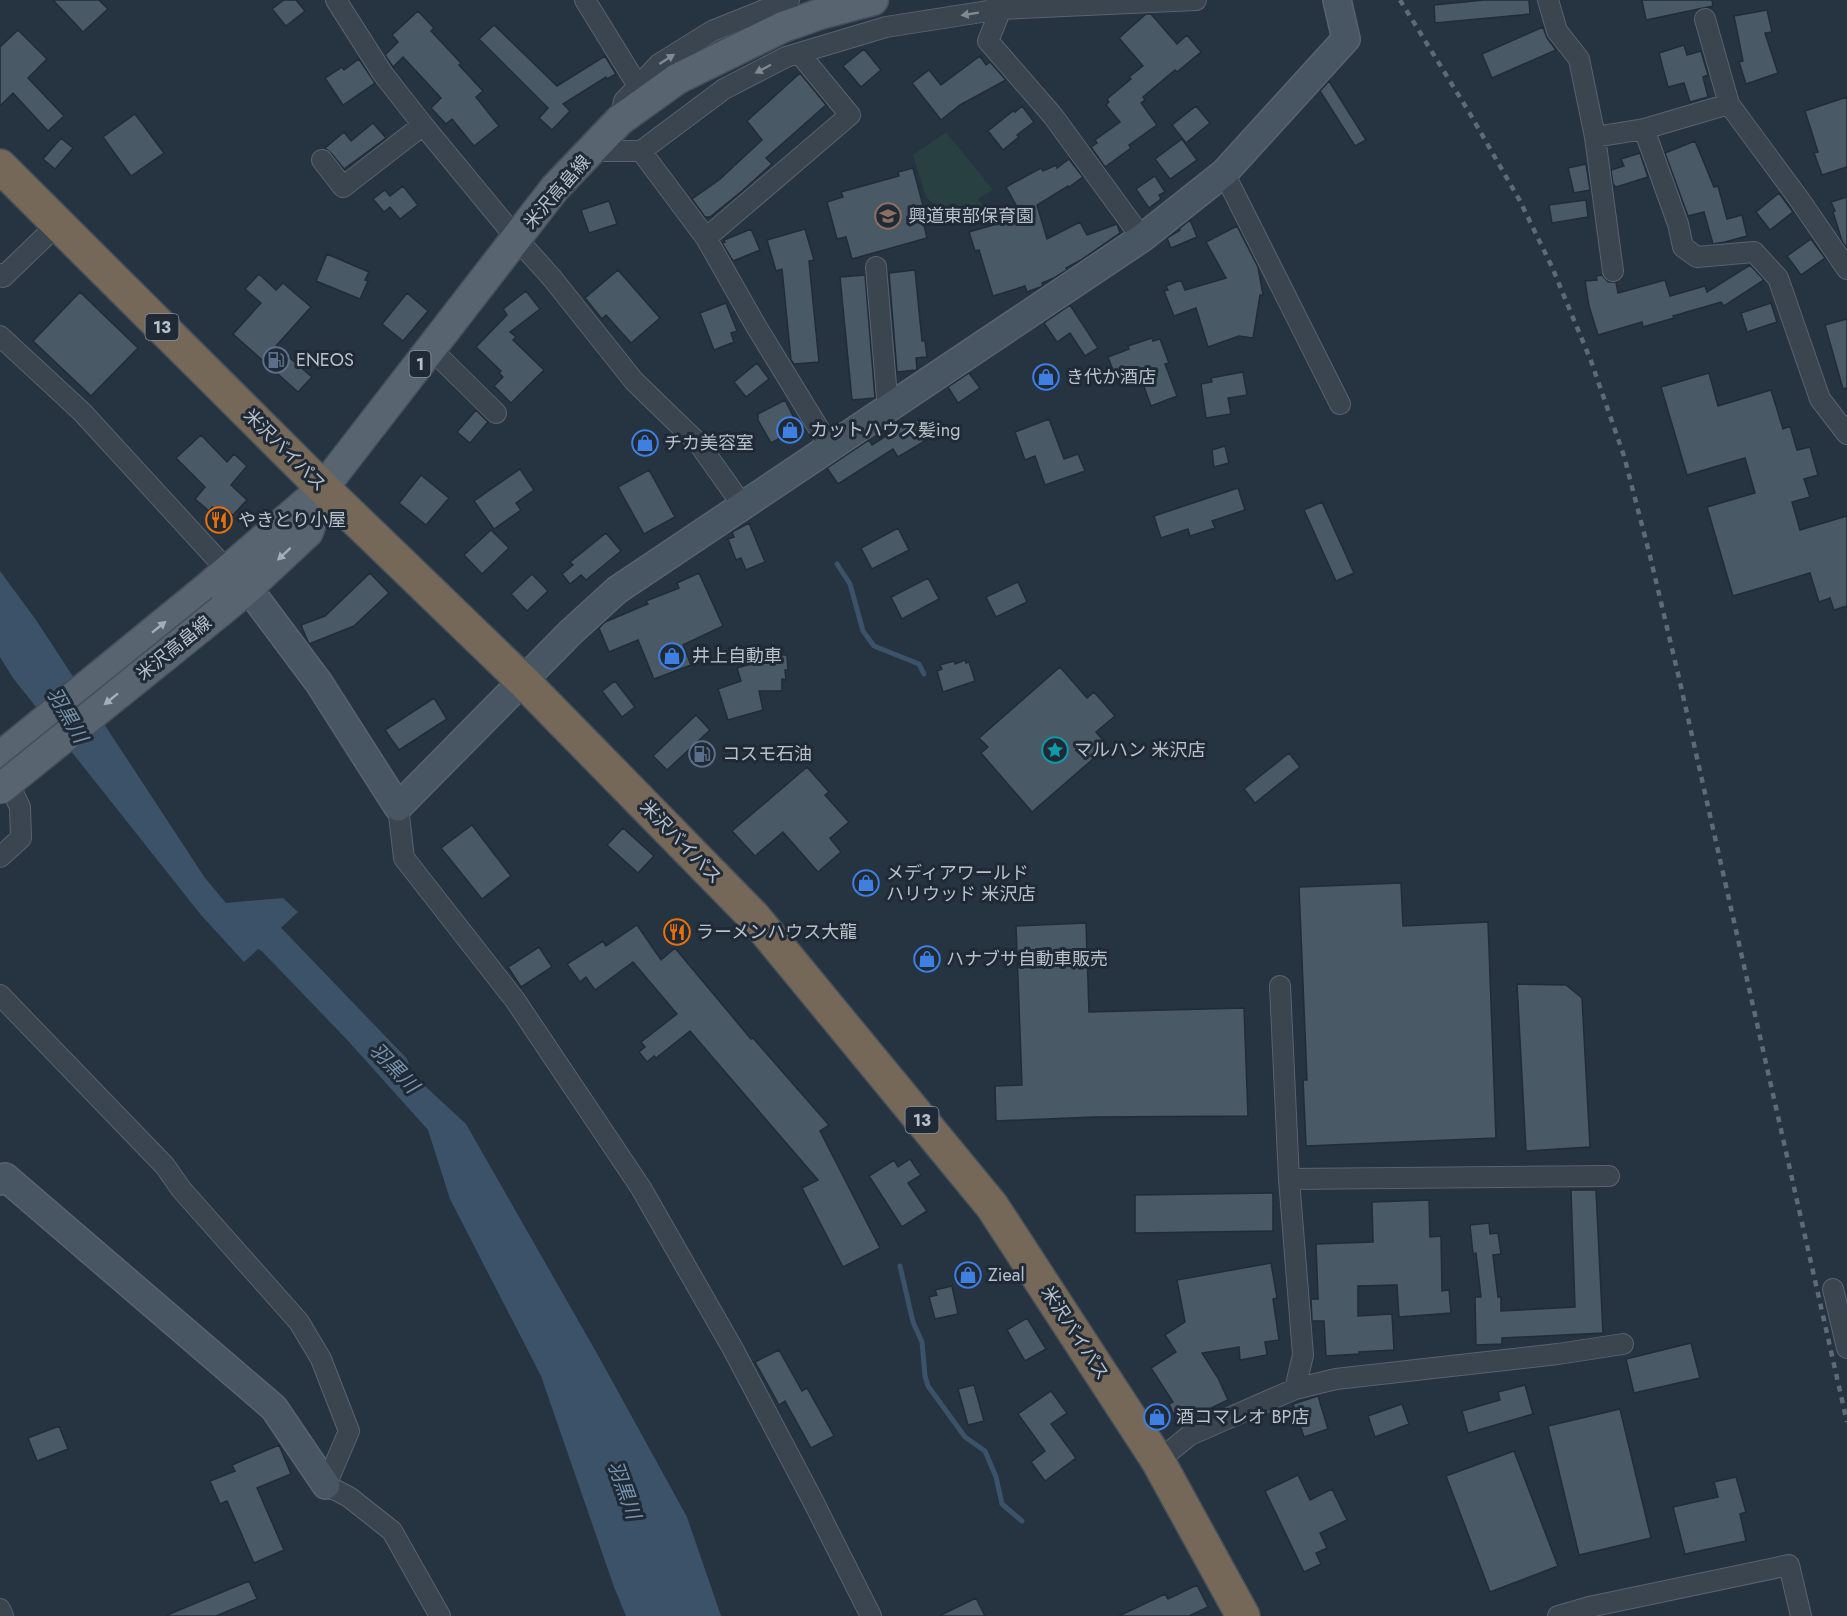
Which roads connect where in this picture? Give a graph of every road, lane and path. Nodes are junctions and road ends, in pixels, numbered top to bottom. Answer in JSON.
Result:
{"nodes":[{"id":1,"x":336,"y":0,"type":"edge"},
{"id":2,"x":585,"y":0,"type":"edge"},
{"id":3,"x":789,"y":0,"type":"edge"},
{"id":4,"x":873,"y":0,"type":"edge"},
{"id":5,"x":1196,"y":0,"type":"edge"},
{"id":6,"x":1337,"y":0,"type":"edge"},
{"id":7,"x":1548,"y":0,"type":"edge"},
{"id":8,"x":998,"y":5,"type":"edge"},
{"id":9,"x":1705,"y":19,"type":"dead end"},
{"id":10,"x":799,"y":53,"type":"junction"},
{"id":11,"x":639,"y":86,"type":"junction"},
{"id":12,"x":1729,"y":104,"type":"junction"},
{"id":13,"x":620,"y":120,"type":"junction"},
{"id":14,"x":423,"y":125,"type":"junction"},
{"id":15,"x":1644,"y":129,"type":"junction"},
{"id":16,"x":1595,"y":137,"type":"junction"},
{"id":17,"x":592,"y":151,"type":"junction"},
{"id":18,"x":641,"y":151,"type":"junction"},
{"id":19,"x":322,"y":160,"type":"dead end"},
{"id":20,"x":0,"y":166,"type":"edge"},
{"id":21,"x":1224,"y":172,"type":"junction"},
{"id":22,"x":58,"y":224,"type":"junction"},
{"id":23,"x":706,"y":238,"type":"junction"},
{"id":24,"x":1142,"y":238,"type":"junction"},
{"id":25,"x":517,"y":239,"type":"junction"},
{"id":26,"x":876,"y":267,"type":"dead end"},
{"id":27,"x":1847,"y":269,"type":"edge"},
{"id":28,"x":1612,"y":271,"type":"dead end"},
{"id":29,"x":0,"y":274,"type":"edge"},
{"id":30,"x":0,"y":336,"type":"edge"},
{"id":31,"x":431,"y":349,"type":"junction"},
{"id":32,"x":1340,"y":404,"type":"dead end"},
{"id":33,"x":888,"y":409,"type":"junction"},
{"id":34,"x":496,"y":413,"type":"dead end"},
{"id":35,"x":1847,"y":434,"type":"edge"},
{"id":36,"x":830,"y":447,"type":"junction"},
{"id":37,"x":323,"y":488,"type":"junction"},
{"id":38,"x":743,"y":506,"type":"junction"},
{"id":39,"x":226,"y":589,"type":"junction"},
{"id":40,"x":524,"y":682,"type":"junction"},
{"id":41,"x":0,"y":757,"type":"edge"},
{"id":42,"x":0,"y":767,"type":"edge"},
{"id":43,"x":0,"y":789,"type":"edge"},
{"id":44,"x":399,"y":807,"type":"junction"},
{"id":45,"x":0,"y":857,"type":"edge"},
{"id":46,"x":1280,"y":986,"type":"dead end"},
{"id":47,"x":0,"y":995,"type":"edge"},
{"id":48,"x":1609,"y":1176,"type":"dead end"},
{"id":49,"x":1289,"y":1179,"type":"junction"},
{"id":50,"x":0,"y":1181,"type":"edge"},
{"id":51,"x":1833,"y":1289,"type":"dead end"},
{"id":52,"x":1623,"y":1344,"type":"dead end"},
{"id":53,"x":1847,"y":1348,"type":"edge"},
{"id":54,"x":1295,"y":1389,"type":"junction"},
{"id":55,"x":1158,"y":1461,"type":"junction"},
{"id":56,"x":326,"y":1485,"type":"junction"},
{"id":57,"x":0,"y":1609,"type":"edge"},
{"id":58,"x":3,"y":1616,"type":"edge"},
{"id":59,"x":440,"y":1616,"type":"edge"},
{"id":60,"x":871,"y":1616,"type":"edge"},
{"id":61,"x":1243,"y":1616,"type":"edge"},
{"id":62,"x":1558,"y":1616,"type":"edge"},
{"id":63,"x":1801,"y":1616,"type":"edge"}],
"edges":[{"from":1,"to":14,"type":"street"},
{"from":2,"to":11,"type":"street"},
{"from":11,"to":3,"type":"street","one_way":true},
{"from":4,"to":13,"type":"main road","name":"米沢高畠線","number":"1"},
{"from":5,"to":8,"type":"street"},
{"from":6,"to":21,"type":"street"},
{"from":7,"to":16,"type":"street"},
{"from":8,"to":10,"type":"street","one_way":true},
{"from":8,"to":24,"type":"street"},
{"from":9,"to":12,"type":"street"},
{"from":10,"to":18,"type":"street","one_way":true},
{"from":10,"to":23,"type":"street"},
{"from":11,"to":13,"type":"street"},
{"from":12,"to":15,"type":"street"},
{"from":12,"to":27,"type":"street"},
{"from":13,"to":17,"type":"main road","name":"米沢高畠線","number":"1"},
{"from":14,"to":19,"type":"street"},
{"from":14,"to":25,"type":"street"},
{"from":15,"to":16,"type":"street"},
{"from":15,"to":35,"type":"street"},
{"from":16,"to":28,"type":"street"},
{"from":17,"to":18,"type":"street"},
{"from":17,"to":25,"type":"main road","name":"米沢高畠線","number":"1"},
{"from":18,"to":23,"type":"street"},
{"from":20,"to":22,"type":"highway","name":"米沢バイパス","number":"13"},
{"from":21,"to":24,"type":"street"},
{"from":21,"to":32,"type":"street"},
{"from":22,"to":29,"type":"street"},
{"from":22,"to":37,"type":"highway","name":"米沢バイパス","number":"13"},
{"from":23,"to":36,"type":"street"},
{"from":24,"to":33,"type":"street"},
{"from":25,"to":31,"type":"main road","name":"米沢高畠線","number":"1"},
{"from":25,"to":38,"type":"street"},
{"from":26,"to":33,"type":"street"},
{"from":30,"to":39,"type":"street"},
{"from":31,"to":34,"type":"street"},
{"from":31,"to":37,"type":"main road","name":"米沢高畠線","number":"1"},
{"from":33,"to":36,"type":"street"},
{"from":36,"to":38,"type":"street"},
{"from":37,"to":39,"type":"main road","name":"米沢高畠線","number":"1"},
{"from":37,"to":40,"type":"highway","name":"米沢バイパス","number":"13"},
{"from":38,"to":40,"type":"street"},
{"from":41,"to":39,"type":"main road","name":"米沢高畠線","number":"1","one_way":true},
{"from":39,"to":43,"type":"main road","name":"米沢高畠線","number":"1","one_way":true,"bridge":true},
{"from":39,"to":44,"type":"street"},
{"from":40,"to":44,"type":"street"},
{"from":40,"to":55,"type":"highway","name":"米沢バイパス","number":"13"},
{"from":42,"to":45,"type":"street"},
{"from":44,"to":60,"type":"street"},
{"from":46,"to":49,"type":"street"},
{"from":47,"to":56,"type":"street"},
{"from":48,"to":49,"type":"street"},
{"from":49,"to":54,"type":"street"},
{"from":50,"to":56,"type":"street"},
{"from":51,"to":53,"type":"street"},
{"from":52,"to":54,"type":"street"},
{"from":54,"to":55,"type":"street"},
{"from":55,"to":61,"type":"highway","name":"米沢バイパス","number":"13"},
{"from":56,"to":59,"type":"street"},
{"from":57,"to":58,"type":"street"},
{"from":62,"to":63,"type":"street"}]}
